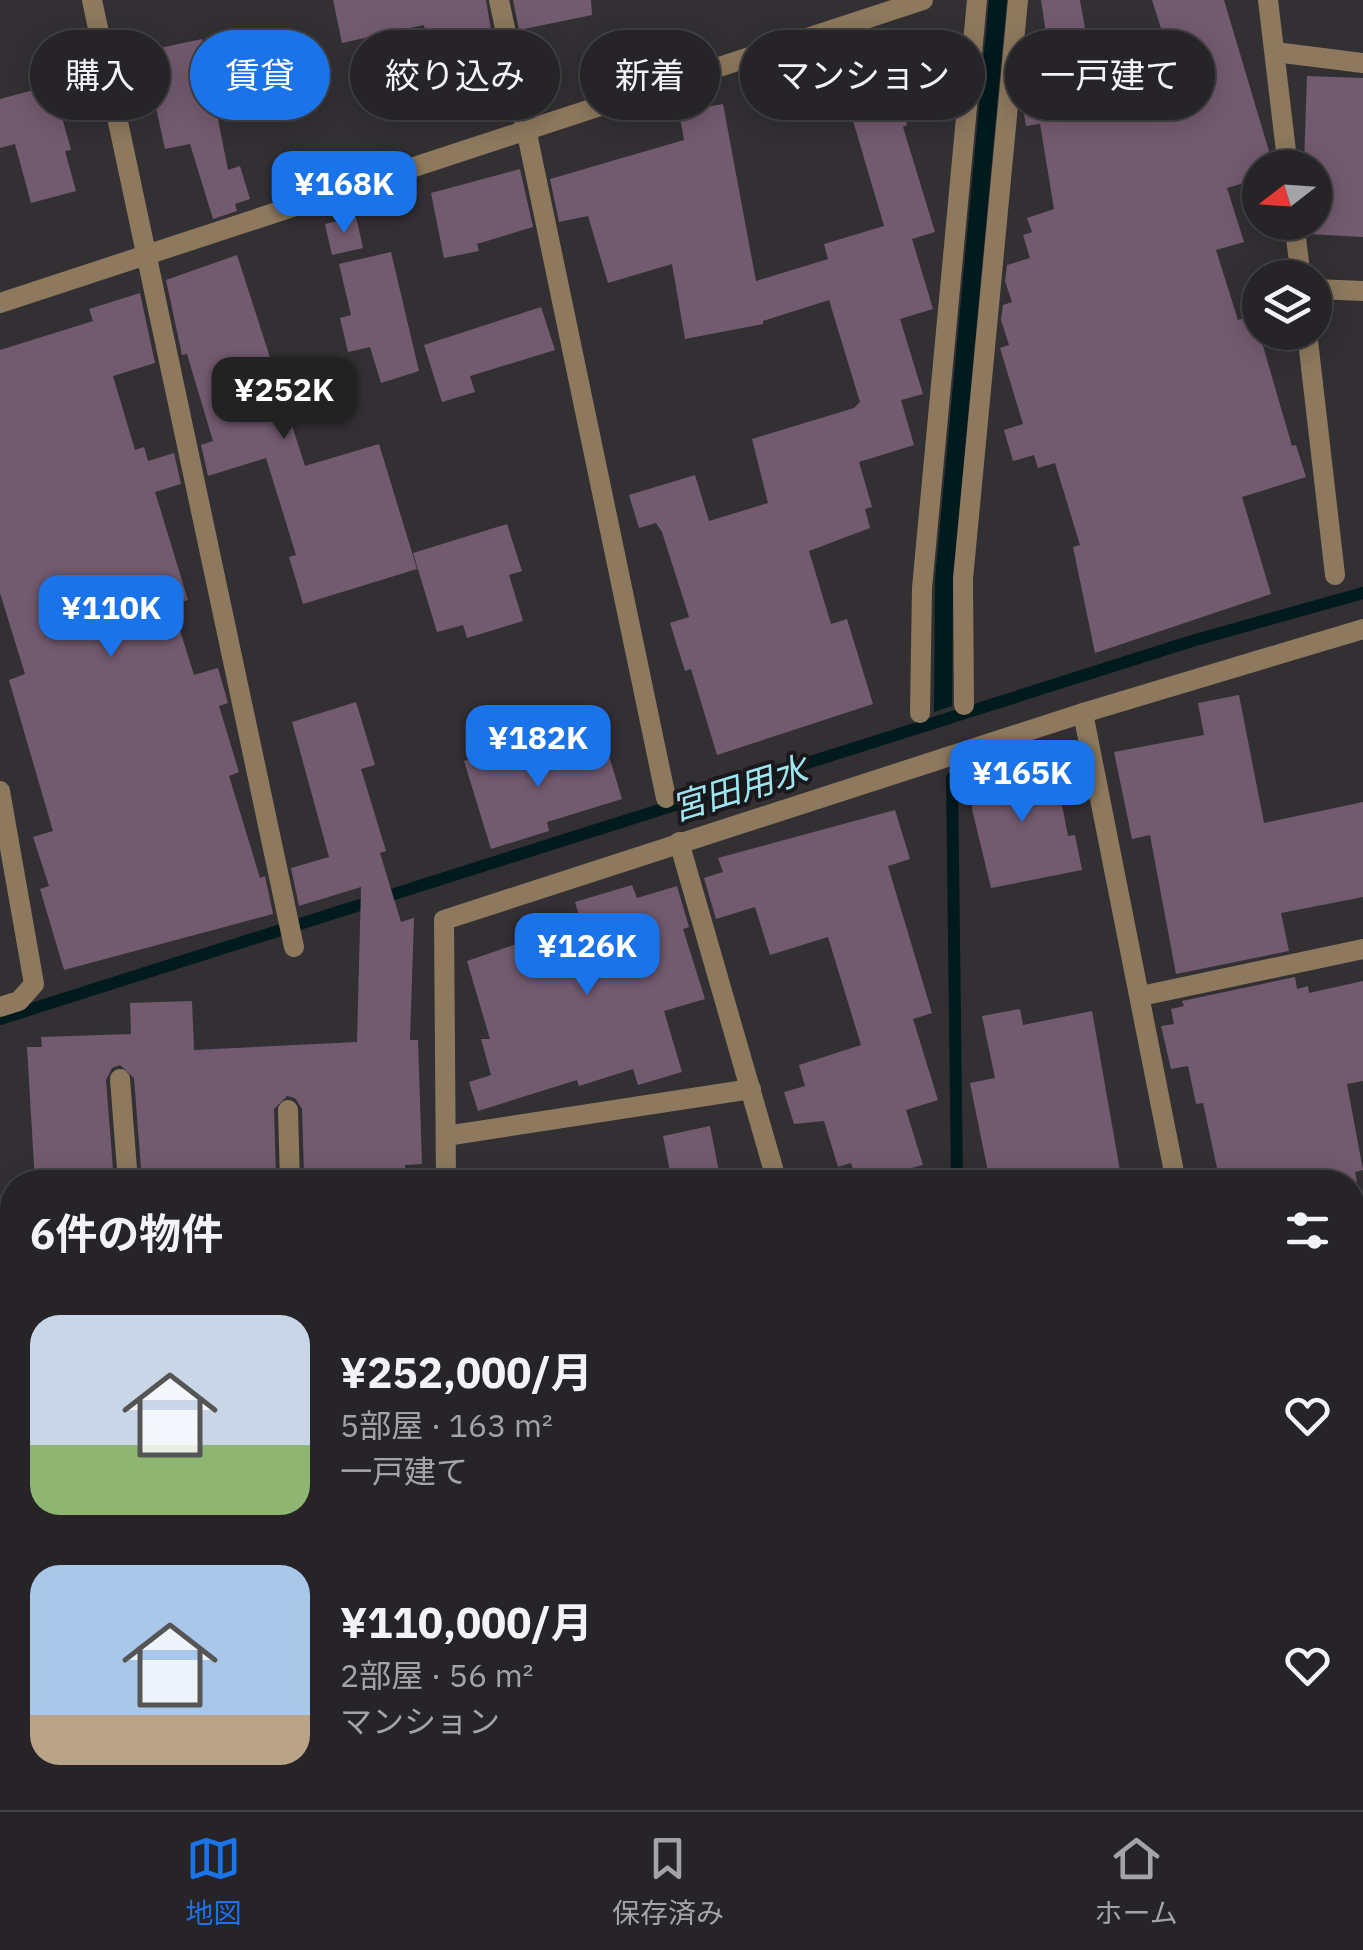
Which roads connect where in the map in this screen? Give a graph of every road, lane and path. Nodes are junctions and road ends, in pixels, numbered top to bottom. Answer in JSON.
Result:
{"nodes":[{"id":1,"x":92,"y":0,"type":"edge"},
{"id":2,"x":498,"y":0,"type":"edge"},
{"id":3,"x":922,"y":0,"type":"edge"},
{"id":4,"x":978,"y":0,"type":"edge"},
{"id":5,"x":1018,"y":0,"type":"edge"},
{"id":6,"x":1268,"y":0,"type":"edge"},
{"id":7,"x":889,"y":5,"type":"edge"},
{"id":8,"x":1275,"y":52,"type":"junction"},
{"id":9,"x":1363,"y":63,"type":"edge"},
{"id":10,"x":526,"y":130,"type":"junction"},
{"id":11,"x":1286,"y":150,"type":"edge"},
{"id":12,"x":146,"y":256,"type":"junction"},
{"id":13,"x":1332,"y":290,"type":"edge"},
{"id":14,"x":1363,"y":291,"type":"edge"},
{"id":15,"x":0,"y":303,"type":"edge"},
{"id":16,"x":1309,"y":350,"type":"edge"},
{"id":17,"x":1335,"y":575,"type":"dead end"},
{"id":18,"x":1363,"y":629,"type":"edge"},
{"id":19,"x":964,"y":704,"type":"dead end"},
{"id":20,"x":920,"y":713,"type":"dead end"},
{"id":21,"x":1083,"y":713,"type":"junction"},
{"id":22,"x":0,"y":791,"type":"edge"},
{"id":23,"x":666,"y":798,"type":"dead end"},
{"id":24,"x":679,"y":842,"type":"junction"},
{"id":25,"x":290,"y":933,"type":"dead end"},
{"id":26,"x":1363,"y":948,"type":"edge"},
{"id":27,"x":1141,"y":996,"type":"junction"},
{"id":28,"x":0,"y":1007,"type":"edge"},
{"id":29,"x":120,"y":1079,"type":"dead end"},
{"id":30,"x":751,"y":1089,"type":"junction"},
{"id":31,"x":288,"y":1110,"type":"dead end"},
{"id":32,"x":446,"y":1136,"type":"junction"},
{"id":33,"x":127,"y":1170,"type":"edge"},
{"id":34,"x":290,"y":1170,"type":"edge"},
{"id":35,"x":446,"y":1170,"type":"edge"},
{"id":36,"x":773,"y":1170,"type":"edge"},
{"id":37,"x":1174,"y":1170,"type":"edge"}],
"edges":[{"from":1,"to":12,"type":"street"},
{"from":2,"to":10,"type":"street"},
{"from":3,"to":7,"type":"street"},
{"from":4,"to":20,"type":"street"},
{"from":5,"to":19,"type":"street"},
{"from":6,"to":8,"type":"street"},
{"from":7,"to":10,"type":"street"},
{"from":8,"to":9,"type":"street"},
{"from":8,"to":11,"type":"street"},
{"from":10,"to":12,"type":"street"},
{"from":10,"to":23,"type":"street"},
{"from":12,"to":15,"type":"street"},
{"from":12,"to":25,"type":"street"},
{"from":13,"to":14,"type":"street"},
{"from":16,"to":17,"type":"street"},
{"from":18,"to":21,"type":"street"},
{"from":21,"to":24,"type":"street"},
{"from":21,"to":27,"type":"street"},
{"from":22,"to":28,"type":"street"},
{"from":24,"to":30,"type":"street"},
{"from":24,"to":32,"type":"street"},
{"from":26,"to":27,"type":"street"},
{"from":27,"to":37,"type":"street"},
{"from":29,"to":33,"type":"street"},
{"from":30,"to":32,"type":"street"},
{"from":30,"to":36,"type":"street"},
{"from":31,"to":34,"type":"street"},
{"from":32,"to":35,"type":"street"}]}
